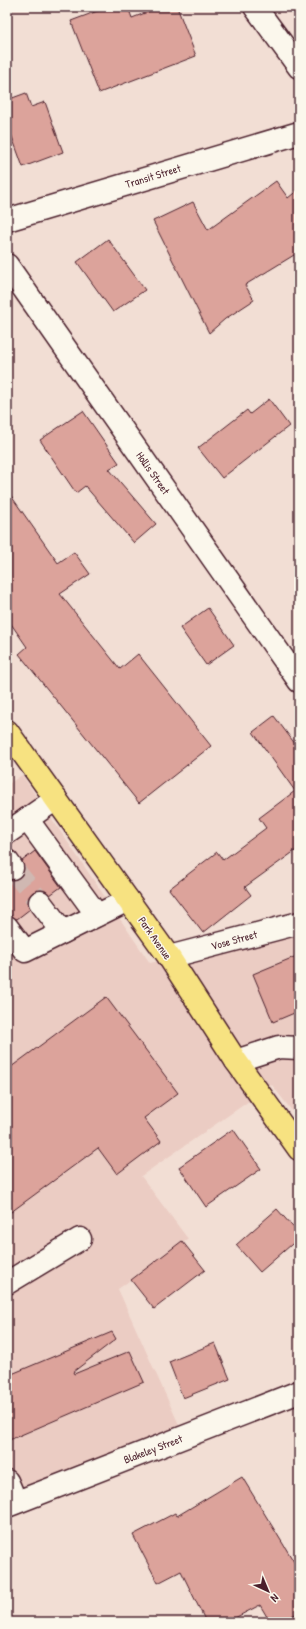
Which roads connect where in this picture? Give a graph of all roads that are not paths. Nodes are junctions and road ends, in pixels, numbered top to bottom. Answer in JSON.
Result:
{"nodes":[{"id":1,"x":254,"y":7,"type":"edge"},
{"id":2,"x":299,"y":67,"type":"edge"},
{"id":3,"x":299,"y":133,"type":"edge"},
{"id":4,"x":7,"y":220,"type":"edge"},
{"id":5,"x":7,"y":265,"type":"edge"},
{"id":6,"x":299,"y":681,"type":"edge"},
{"id":7,"x":7,"y":731,"type":"edge"},
{"id":8,"x":56,"y":799,"type":"junction"},
{"id":9,"x":28,"y":819,"type":"junction"},
{"id":10,"x":7,"y":833,"type":"edge"},
{"id":11,"x":128,"y":900,"type":"junction"},
{"id":12,"x":40,"y":902,"type":"tunnel mouth"},
{"id":13,"x":97,"y":915,"type":"junction"},
{"id":14,"x":299,"y":923,"type":"edge"},
{"id":15,"x":7,"y":926,"type":"edge"},
{"id":16,"x":63,"y":932,"type":"junction"},
{"id":17,"x":169,"y":957,"type":"junction"},
{"id":18,"x":299,"y":1048,"type":"edge"},
{"id":19,"x":236,"y":1061,"type":"junction"},
{"id":20,"x":299,"y":1149,"type":"edge"},
{"id":21,"x":80,"y":1239,"type":"dead end"},
{"id":22,"x":7,"y":1282,"type":"edge"},
{"id":23,"x":299,"y":1392,"type":"edge"},
{"id":24,"x":7,"y":1481,"type":"edge"},
{"id":25,"x":11,"y":1504,"type":"edge"}],
"edges":[{"from":1,"to":2,"type":"street"},
{"from":3,"to":4,"type":"street","name":"Transit Street"},
{"from":5,"to":6,"type":"street","name":"Hollis Street"},
{"from":7,"to":8,"type":"main road","name":"Park Avenue"},
{"from":8,"to":9,"type":"street"},
{"from":8,"to":11,"type":"main road","name":"Park Avenue"},
{"from":9,"to":10,"type":"street"},
{"from":9,"to":13,"type":"street"},
{"from":11,"to":13,"type":"street"},
{"from":11,"to":17,"type":"main road","name":"Park Avenue"},
{"from":12,"to":16,"type":"street"},
{"from":13,"to":16,"type":"street"},
{"from":14,"to":17,"type":"street","name":"Vose Street"},
{"from":15,"to":16,"type":"street"},
{"from":17,"to":19,"type":"main road","name":"Park Avenue"},
{"from":18,"to":19,"type":"street"},
{"from":19,"to":20,"type":"main road","name":"Park Avenue"},
{"from":21,"to":22,"type":"street"},
{"from":23,"to":25,"type":"street","name":"Blakeley Street"},
{"from":24,"to":25,"type":"street"}]}
